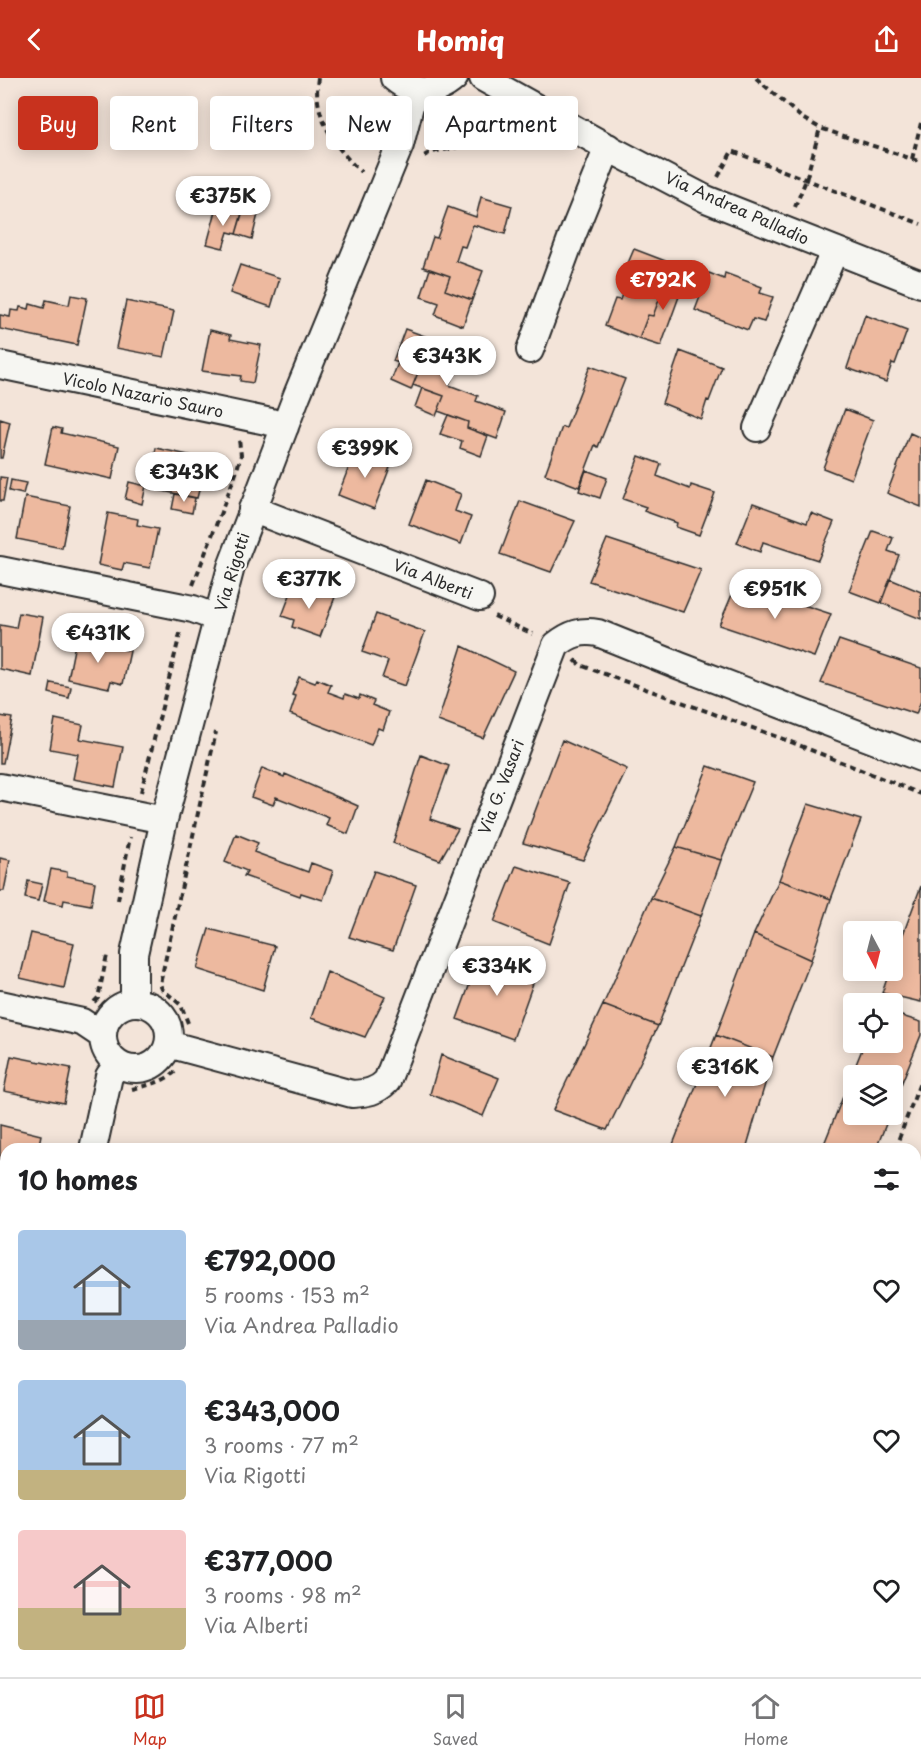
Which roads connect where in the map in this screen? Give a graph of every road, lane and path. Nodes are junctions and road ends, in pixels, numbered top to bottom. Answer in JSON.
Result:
{"nodes":[{"id":1,"x":318,"y":78,"type":"edge"},
{"id":2,"x":454,"y":78,"type":"edge"},
{"id":3,"x":483,"y":78,"type":"edge"},
{"id":4,"x":756,"y":78,"type":"edge"},
{"id":5,"x":404,"y":84,"type":"edge"},
{"id":6,"x":921,"y":123,"type":"edge"},
{"id":7,"x":820,"y":128,"type":"junction"},
{"id":8,"x":608,"y":147,"type":"junction"},
{"id":9,"x":439,"y":150,"type":"edge"},
{"id":10,"x":912,"y":159,"type":"junction"},
{"id":11,"x":420,"y":160,"type":"dead end"},
{"id":12,"x":921,"y":162,"type":"edge"},
{"id":13,"x":364,"y":174,"type":"dead end"},
{"id":14,"x":806,"y":180,"type":"junction"},
{"id":15,"x":706,"y":199,"type":"junction"},
{"id":16,"x":795,"y":207,"type":"dead end"},
{"id":17,"x":921,"y":224,"type":"edge"},
{"id":18,"x":835,"y":250,"type":"junction"},
{"id":19,"x":921,"y":284,"type":"edge"},
{"id":20,"x":530,"y":350,"type":"dead end"},
{"id":21,"x":0,"y":364,"type":"edge"},
{"id":22,"x":285,"y":427,"type":"junction"},
{"id":23,"x":757,"y":429,"type":"dead end"},
{"id":24,"x":236,"y":433,"type":"dead end"},
{"id":25,"x":252,"y":509,"type":"junction"},
{"id":26,"x":0,"y":570,"type":"edge"},
{"id":27,"x":480,"y":597,"type":"joint"},
{"id":28,"x":186,"y":608,"type":"junction"},
{"id":29,"x":217,"y":618,"type":"junction"},
{"id":30,"x":531,"y":633,"type":"dead end"},
{"id":31,"x":580,"y":665,"type":"dead end"},
{"id":32,"x":921,"y":758,"type":"edge"},
{"id":33,"x":0,"y":787,"type":"edge"},
{"id":34,"x":921,"y":794,"type":"edge"},
{"id":35,"x":135,"y":813,"type":"junction"},
{"id":36,"x":164,"y":820,"type":"junction"},
{"id":37,"x":190,"y":846,"type":"dead end"},
{"id":38,"x":117,"y":904,"type":"dead end"},
{"id":39,"x":108,"y":951,"type":"dead end"},
{"id":40,"x":134,"y":1003,"type":"junction"},
{"id":41,"x":0,"y":1004,"type":"edge"},
{"id":42,"x":89,"y":1007,"type":"dead end"},
{"id":43,"x":191,"y":1027,"type":"dead end"},
{"id":44,"x":103,"y":1036,"type":"junction"},
{"id":45,"x":168,"y":1044,"type":"junction"},
{"id":46,"x":118,"y":1064,"type":"junction"},
{"id":47,"x":182,"y":1068,"type":"dead end"},
{"id":48,"x":921,"y":1080,"type":"edge"},
{"id":49,"x":919,"y":1091,"type":"edge"},
{"id":50,"x":129,"y":1099,"type":"dead end"},
{"id":51,"x":94,"y":1143,"type":"edge"},
{"id":52,"x":897,"y":1143,"type":"edge"}],
"edges":[{"from":1,"to":13,"type":"path"},
{"from":2,"to":5,"type":"street","name":"Via Rigotti"},
{"from":3,"to":8,"type":"street","name":"Via Andrea Palladio"},
{"from":4,"to":7,"type":"path"},
{"from":5,"to":22,"type":"street","name":"Via Rigotti"},
{"from":6,"to":10,"type":"path"},
{"from":7,"to":10,"type":"path"},
{"from":7,"to":14,"type":"path"},
{"from":8,"to":15,"type":"street","name":"Via Andrea Palladio"},
{"from":8,"to":20,"type":"street"},
{"from":9,"to":11,"type":"path"},
{"from":10,"to":12,"type":"path"},
{"from":14,"to":15,"type":"path"},
{"from":14,"to":16,"type":"path"},
{"from":14,"to":17,"type":"path"},
{"from":15,"to":18,"type":"street","name":"Via Andrea Palladio"},
{"from":18,"to":19,"type":"street","name":"Via Andrea Palladio"},
{"from":18,"to":23,"type":"street"},
{"from":21,"to":22,"type":"street","name":"Vicolo Nazario Sauro"},
{"from":22,"to":25,"type":"street","name":"Via Rigotti"},
{"from":24,"to":28,"type":"path"},
{"from":25,"to":27,"type":"street","name":"Via Alberti"},
{"from":25,"to":29,"type":"street","name":"Via Rigotti"},
{"from":26,"to":28,"type":"street"},
{"from":27,"to":30,"type":"path"},
{"from":28,"to":29,"type":"street"},
{"from":28,"to":35,"type":"path"},
{"from":29,"to":36,"type":"street","name":"Via Rigotti"},
{"from":31,"to":34,"type":"path"},
{"from":32,"to":45,"type":"street","name":"Via G. Vasari"},
{"from":33,"to":35,"type":"street"},
{"from":35,"to":36,"type":"street"},
{"from":35,"to":38,"type":"path"},
{"from":36,"to":40,"type":"street","name":"Via Rigotti"},
{"from":37,"to":43,"type":"path"},
{"from":39,"to":42,"type":"path"},
{"from":40,"to":44,"type":"street"},
{"from":40,"to":45,"type":"street"},
{"from":41,"to":44,"type":"street"},
{"from":44,"to":46,"type":"street"},
{"from":45,"to":46,"type":"street"},
{"from":46,"to":51,"type":"street"},
{"from":47,"to":50,"type":"path"},
{"from":48,"to":49,"type":"path"},
{"from":49,"to":52,"type":"path"}]}
